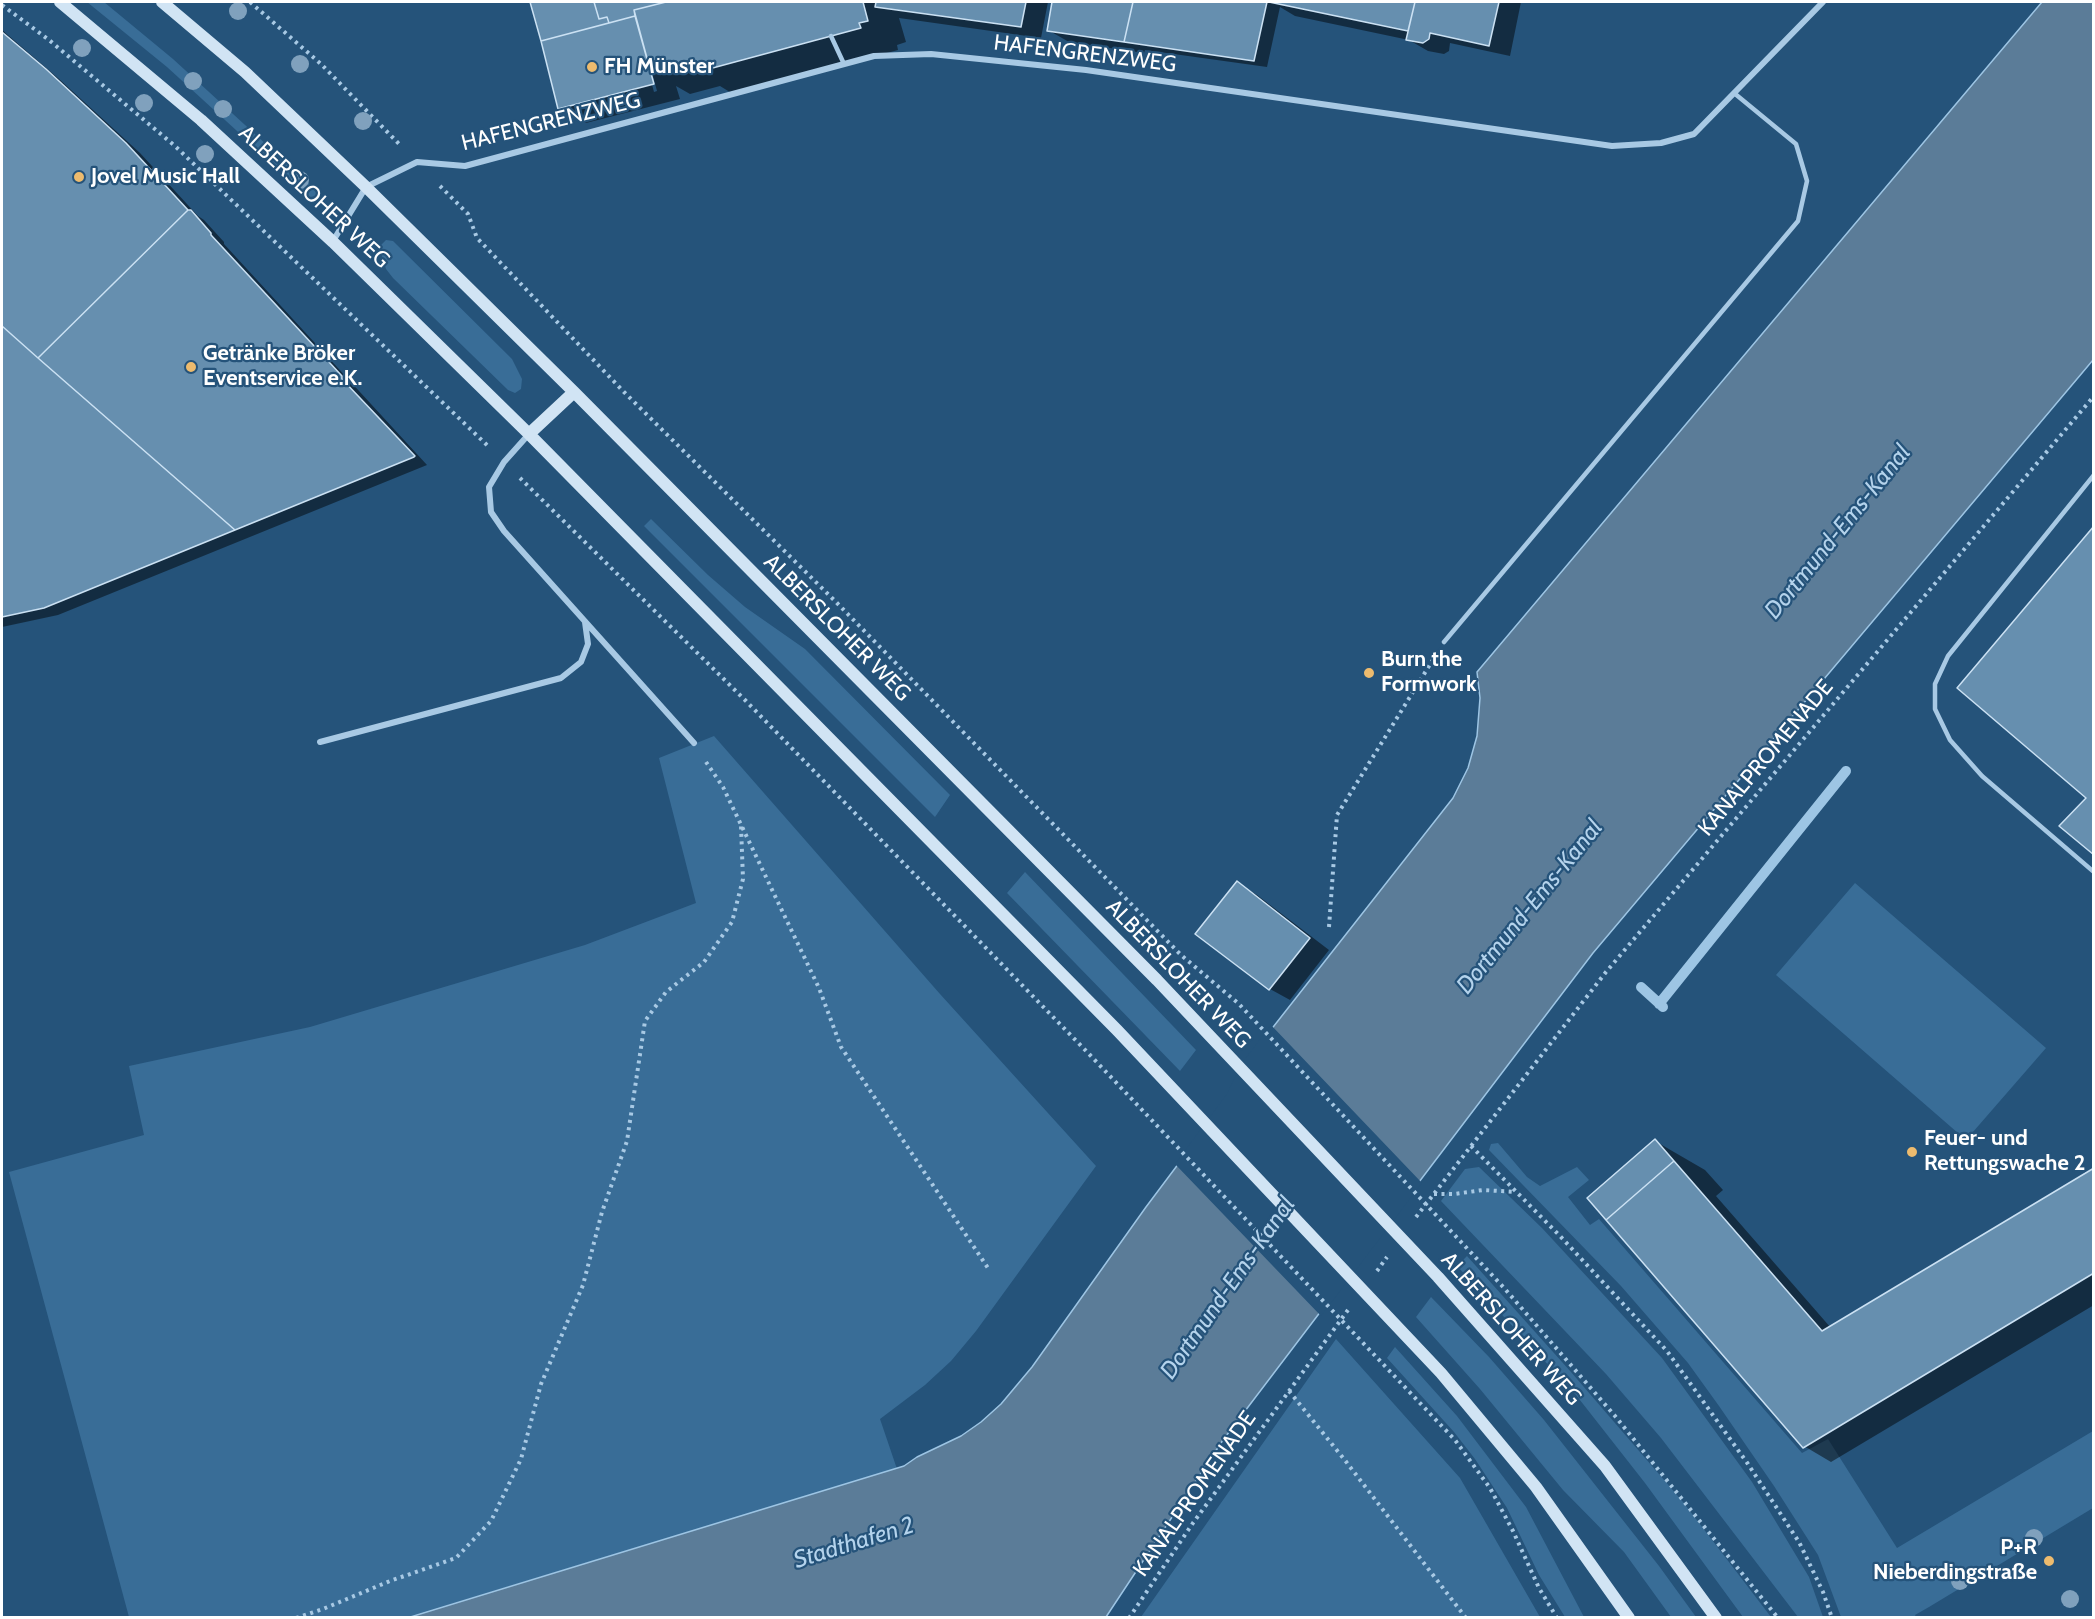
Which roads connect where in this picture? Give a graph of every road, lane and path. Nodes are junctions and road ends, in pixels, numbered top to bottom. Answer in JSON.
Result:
{"nodes":[{"id":1,"x":60,"y":2,"type":"edge"},
{"id":2,"x":162,"y":2,"type":"edge"},
{"id":3,"x":250,"y":2,"type":"edge"},
{"id":4,"x":1823,"y":2,"type":"edge"},
{"id":5,"x":2,"y":5,"type":"edge"},
{"id":6,"x":831,"y":36,"type":"dead end"},
{"id":7,"x":844,"y":64,"type":"junction"},
{"id":8,"x":1734,"y":93,"type":"junction"},
{"id":9,"x":417,"y":162,"type":"junction"},
{"id":10,"x":366,"y":187,"type":"junction"},
{"id":11,"x":333,"y":242,"type":"junction"},
{"id":12,"x":574,"y":392,"type":"junction"},
{"id":13,"x":2094,"y":396,"type":"edge"},
{"id":14,"x":529,"y":434,"type":"junction"},
{"id":15,"x":689,"y":456,"type":"junction"},
{"id":16,"x":504,"y":462,"type":"junction"},
{"id":17,"x":2094,"y":475,"type":"edge"},
{"id":18,"x":663,"y":482,"type":"junction"},
{"id":19,"x":585,"y":622,"type":"junction"},
{"id":20,"x":1443,"y":642,"type":"joint"},
{"id":21,"x":321,"y":742,"type":"dead end"},
{"id":22,"x":694,"y":743,"type":"joint"},
{"id":23,"x":741,"y":826,"type":"junction"},
{"id":24,"x":2094,"y":872,"type":"edge"},
{"id":25,"x":1329,"y":927,"type":"dead end"},
{"id":26,"x":1517,"y":1192,"type":"junction"},
{"id":27,"x":1433,"y":1194,"type":"dead end"},
{"id":28,"x":990,"y":1271,"type":"dead end"},
{"id":29,"x":296,"y":1617,"type":"edge"},
{"id":30,"x":1129,"y":1617,"type":"edge"},
{"id":31,"x":1466,"y":1617,"type":"edge"},
{"id":32,"x":1557,"y":1617,"type":"edge"},
{"id":33,"x":1629,"y":1617,"type":"edge"},
{"id":34,"x":1716,"y":1617,"type":"edge"},
{"id":35,"x":1778,"y":1617,"type":"edge"},
{"id":36,"x":1832,"y":1617,"type":"edge"}],
"edges":[{"from":1,"to":11,"type":"main road","name":"ALBERSLOHER WEG"},
{"from":2,"to":10,"type":"main road","name":"ALBERSLOHER WEG"},
{"from":3,"to":9,"type":"path"},
{"from":4,"to":8,"type":"street","name":"HAFENGRENZWEG"},
{"from":5,"to":16,"type":"path"},
{"from":6,"to":7,"type":"lane"},
{"from":7,"to":8,"type":"street","name":"HAFENGRENZWEG"},
{"from":7,"to":9,"type":"street","name":"HAFENGRENZWEG"},
{"from":8,"to":20,"type":"lane"},
{"from":9,"to":10,"type":"street"},
{"from":9,"to":15,"type":"path"},
{"from":10,"to":11,"type":"street"},
{"from":10,"to":12,"type":"main road","name":"ALBERSLOHER WEG"},
{"from":11,"to":14,"type":"main road","name":"ALBERSLOHER WEG"},
{"from":12,"to":14,"type":"main road"},
{"from":12,"to":18,"type":"main road","name":"ALBERSLOHER WEG"},
{"from":13,"to":26,"type":"path","name":"KANALPROMENADE"},
{"from":14,"to":16,"type":"street"},
{"from":14,"to":33,"type":"main road","name":"ALBERSLOHER WEG"},
{"from":15,"to":18,"type":"path"},
{"from":15,"to":35,"type":"path"},
{"from":16,"to":19,"type":"street"},
{"from":16,"to":32,"type":"path"},
{"from":17,"to":24,"type":"lane"},
{"from":18,"to":34,"type":"main road","name":"ALBERSLOHER WEG"},
{"from":19,"to":21,"type":"street"},
{"from":19,"to":22,"type":"street"},
{"from":20,"to":25,"type":"path"},
{"from":22,"to":23,"type":"path"},
{"from":23,"to":28,"type":"path"},
{"from":23,"to":29,"type":"path"},
{"from":26,"to":27,"type":"path"},
{"from":26,"to":36,"type":"path"},
{"from":30,"to":31,"type":"path","name":"KANALPROMENADE"}]}
